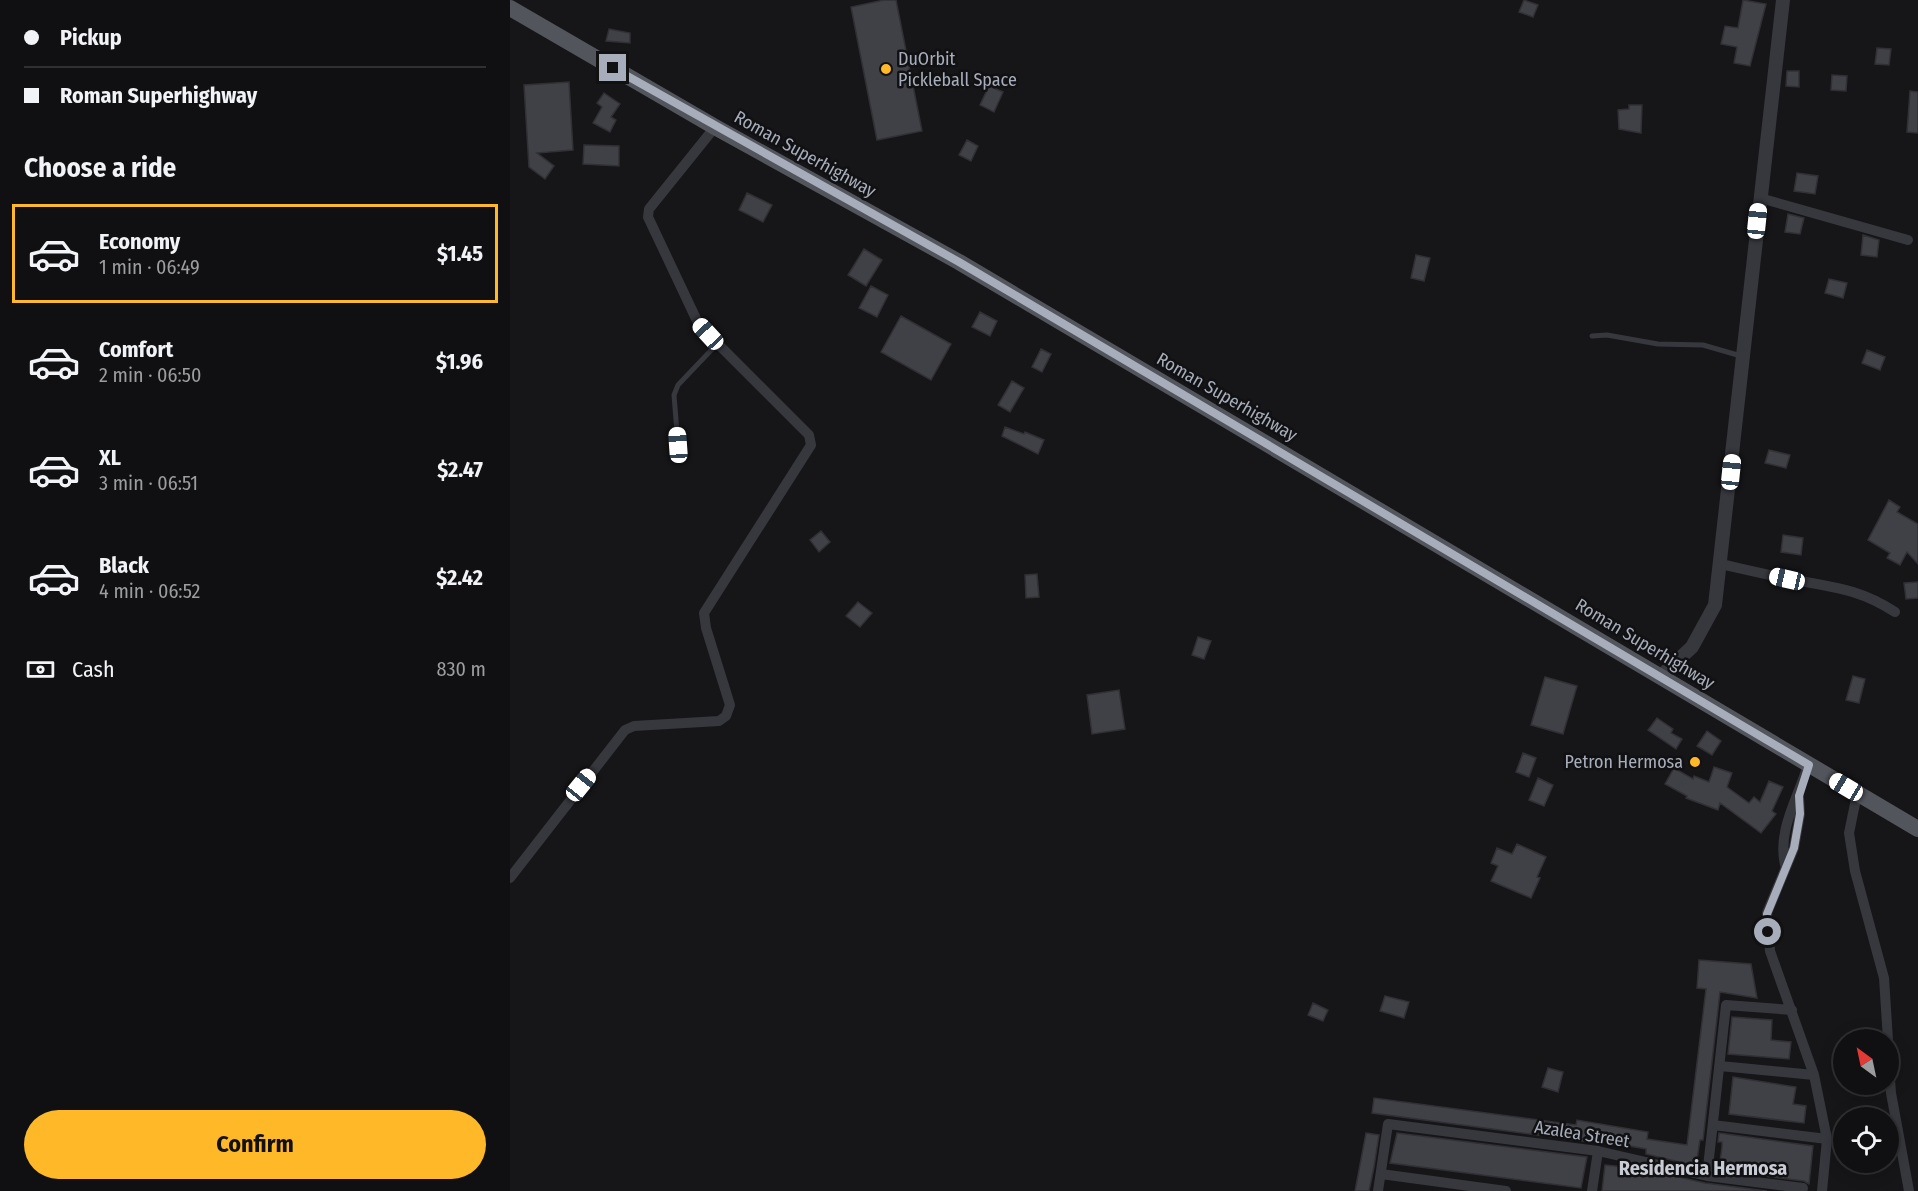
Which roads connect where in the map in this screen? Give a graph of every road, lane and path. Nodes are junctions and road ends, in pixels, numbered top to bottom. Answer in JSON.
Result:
{"nodes":[{"id":1,"x":1783,"y":0,"type":"edge"},
{"id":2,"x":510,"y":8,"type":"edge"},
{"id":3,"x":715,"y":127,"type":"junction"},
{"id":4,"x":1760,"y":198,"type":"junction"},
{"id":5,"x":1908,"y":240,"type":"dead end"},
{"id":6,"x":1592,"y":336,"type":"dead end"},
{"id":7,"x":717,"y":344,"type":"junction"},
{"id":8,"x":1743,"y":357,"type":"junction"},
{"id":9,"x":678,"y":445,"type":"dead end"},
{"id":10,"x":1722,"y":564,"type":"junction"},
{"id":11,"x":1895,"y":612,"type":"dead end"},
{"id":12,"x":1661,"y":676,"type":"junction"},
{"id":13,"x":1809,"y":765,"type":"junction"},
{"id":14,"x":1857,"y":794,"type":"junction"},
{"id":15,"x":1918,"y":829,"type":"edge"},
{"id":16,"x":510,"y":878,"type":"edge"},
{"id":17,"x":1792,"y":1010,"type":"junction"},
{"id":18,"x":1887,"y":1029,"type":"edge"},
{"id":19,"x":1719,"y":1066,"type":"junction"},
{"id":20,"x":1814,"y":1075,"type":"junction"},
{"id":21,"x":1891,"y":1095,"type":"edge"},
{"id":22,"x":1713,"y":1125,"type":"junction"},
{"id":23,"x":1827,"y":1138,"type":"junction"},
{"id":24,"x":1598,"y":1150,"type":"junction"},
{"id":25,"x":1381,"y":1174,"type":"junction"},
{"id":26,"x":1707,"y":1176,"type":"junction"},
{"id":27,"x":1378,"y":1191,"type":"edge"},
{"id":28,"x":1506,"y":1191,"type":"edge"},
{"id":29,"x":1592,"y":1191,"type":"edge"},
{"id":30,"x":1802,"y":1191,"type":"edge"},
{"id":31,"x":1822,"y":1191,"type":"edge"},
{"id":32,"x":1909,"y":1191,"type":"edge"}],
"edges":[{"from":1,"to":4,"type":"street"},
{"from":2,"to":3,"type":"main road","name":"Roman Superhighway"},
{"from":3,"to":7,"type":"street"},
{"from":3,"to":12,"type":"main road","name":"Roman Superhighway"},
{"from":4,"to":5,"type":"street"},
{"from":4,"to":8,"type":"street"},
{"from":6,"to":8,"type":"lane"},
{"from":7,"to":9,"type":"lane"},
{"from":7,"to":16,"type":"street"},
{"from":8,"to":10,"type":"street"},
{"from":10,"to":11,"type":"street"},
{"from":10,"to":12,"type":"street"},
{"from":12,"to":13,"type":"main road","name":"Roman Superhighway"},
{"from":13,"to":14,"type":"main road","name":"Roman Superhighway"},
{"from":13,"to":17,"type":"street"},
{"from":14,"to":15,"type":"main road","name":"Roman Superhighway"},
{"from":14,"to":18,"type":"street"},
{"from":17,"to":19,"type":"street"},
{"from":17,"to":20,"type":"street"},
{"from":19,"to":20,"type":"street"},
{"from":19,"to":22,"type":"street"},
{"from":20,"to":23,"type":"street"},
{"from":21,"to":32,"type":"street"},
{"from":22,"to":23,"type":"street"},
{"from":22,"to":26,"type":"street"},
{"from":23,"to":31,"type":"street"},
{"from":24,"to":25,"type":"street","name":"Azalea Street"},
{"from":24,"to":26,"type":"street","name":"Azalea Street"},
{"from":24,"to":29,"type":"street"},
{"from":25,"to":27,"type":"street"},
{"from":25,"to":28,"type":"street"},
{"from":26,"to":30,"type":"street","name":"Azalea Street"}]}
